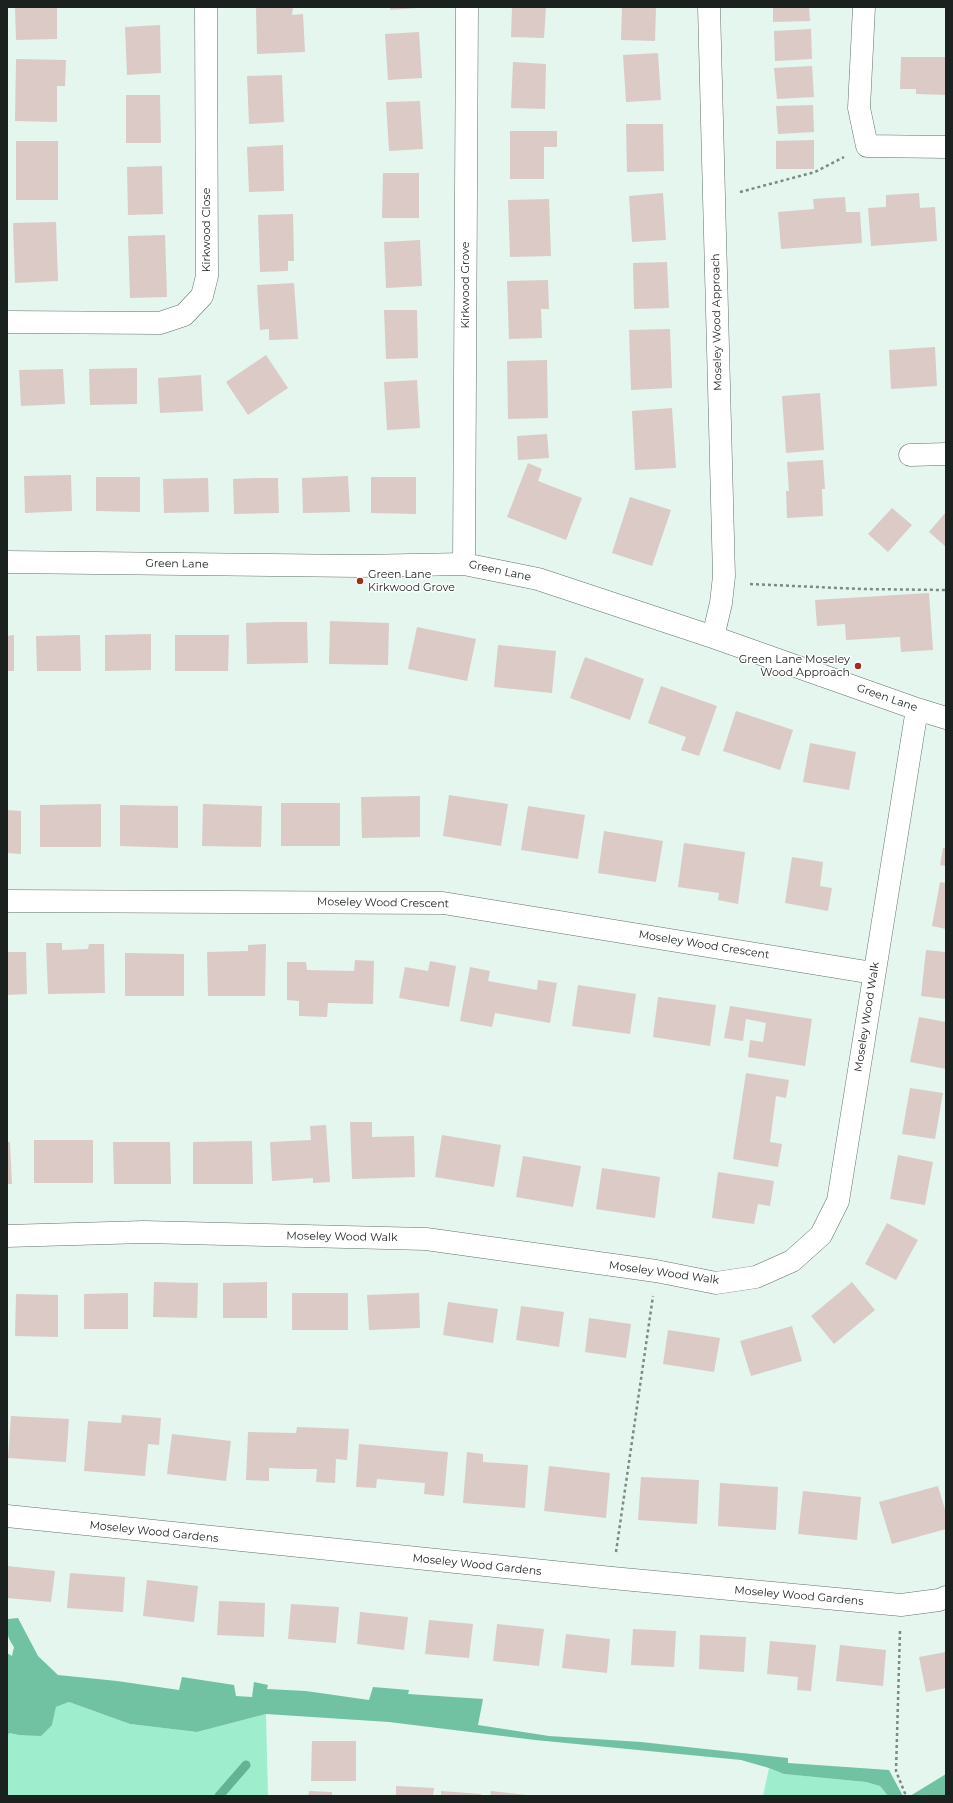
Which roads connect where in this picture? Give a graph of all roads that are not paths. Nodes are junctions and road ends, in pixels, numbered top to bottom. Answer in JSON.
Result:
{"nodes":[{"id":1,"x":206,"y":7,"type":"edge"},
{"id":2,"x":468,"y":7,"type":"edge"},
{"id":3,"x":709,"y":7,"type":"edge"},
{"id":4,"x":864,"y":7,"type":"edge"},
{"id":5,"x":946,"y":148,"type":"edge"},
{"id":6,"x":7,"y":322,"type":"edge"},
{"id":7,"x":946,"y":454,"type":"edge"},
{"id":8,"x":910,"y":455,"type":"dead end"},
{"id":9,"x":7,"y":562,"type":"edge"},
{"id":10,"x":464,"y":564,"type":"junction"},
{"id":11,"x":713,"y":637,"type":"junction"},
{"id":12,"x":917,"y":709,"type":"junction"},
{"id":13,"x":946,"y":718,"type":"edge"},
{"id":14,"x":7,"y":901,"type":"edge"},
{"id":15,"x":874,"y":973,"type":"junction"},
{"id":16,"x":7,"y":1236,"type":"edge"},
{"id":17,"x":7,"y":1516,"type":"edge"},
{"id":18,"x":946,"y":1597,"type":"edge"}],
"edges":[{"from":1,"to":6,"type":"street","name":"Kirkwood Close"},
{"from":2,"to":10,"type":"street","name":"Kirkwood Grove"},
{"from":3,"to":11,"type":"street","name":"Moseley Wood Approach"},
{"from":4,"to":5,"type":"street"},
{"from":7,"to":8,"type":"street"},
{"from":9,"to":10,"type":"street","name":"Green Lane"},
{"from":10,"to":11,"type":"street","name":"Green Lane"},
{"from":11,"to":12,"type":"street","name":"Green Lane"},
{"from":12,"to":13,"type":"street","name":"Green Lane"},
{"from":12,"to":15,"type":"street","name":"Moseley Wood Walk"},
{"from":14,"to":15,"type":"street","name":"Moseley Wood Crescent"},
{"from":15,"to":16,"type":"street","name":"Moseley Wood Walk"},
{"from":17,"to":18,"type":"street","name":"Moseley Wood Gardens"}]}
